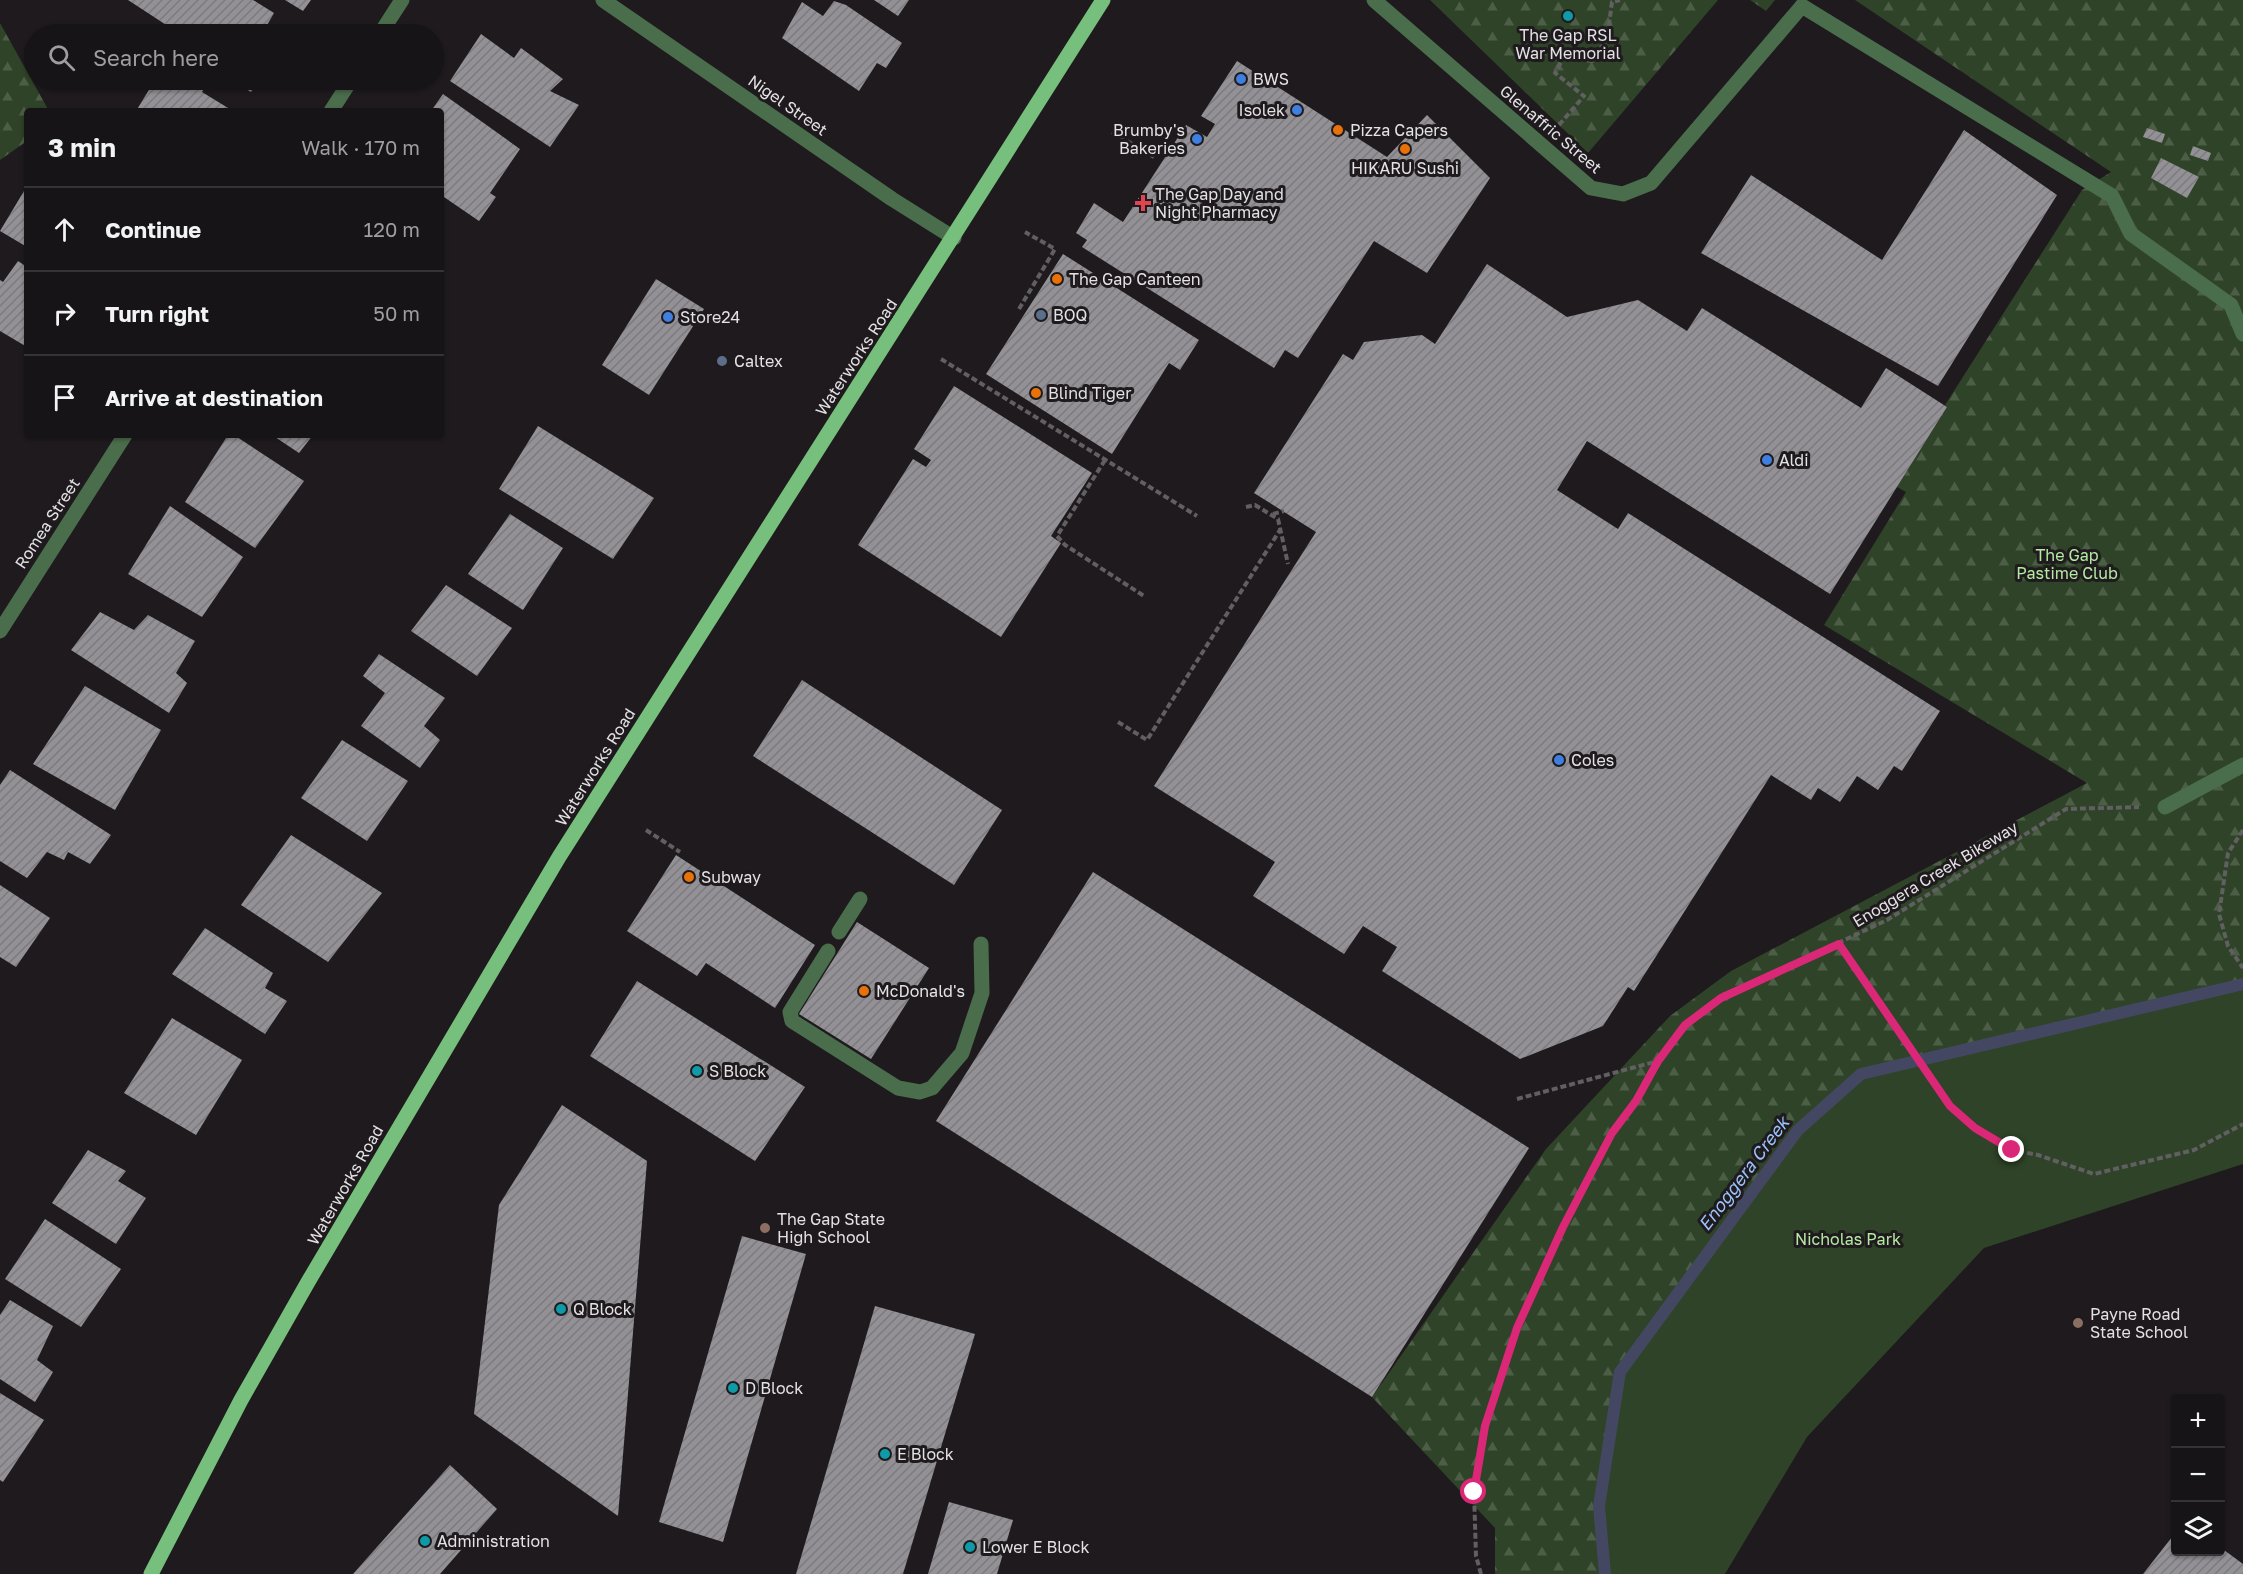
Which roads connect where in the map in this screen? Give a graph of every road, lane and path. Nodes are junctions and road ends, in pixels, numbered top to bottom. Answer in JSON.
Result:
{"nodes":[{"id":1,"x":402,"y":0,"type":"edge"},
{"id":2,"x":603,"y":0,"type":"edge"},
{"id":3,"x":1103,"y":0,"type":"edge"},
{"id":4,"x":1374,"y":0,"type":"edge"},
{"id":5,"x":1620,"y":0,"type":"edge"},
{"id":6,"x":386,"y":24,"type":"edge"},
{"id":7,"x":345,"y":90,"type":"edge"},
{"id":8,"x":333,"y":108,"type":"edge"},
{"id":9,"x":1112,"y":132,"type":"dead end"},
{"id":10,"x":1541,"y":147,"type":"junction"},
{"id":11,"x":1154,"y":158,"type":"dead end"},
{"id":12,"x":1025,"y":232,"type":"dead end"},
{"id":13,"x":954,"y":238,"type":"junction"},
{"id":14,"x":1019,"y":309,"type":"dead end"},
{"id":15,"x":2243,"y":334,"type":"edge"},
{"id":16,"x":941,"y":359,"type":"dead end"},
{"id":17,"x":123,"y":438,"type":"edge"},
{"id":18,"x":1105,"y":459,"type":"junction"},
{"id":19,"x":1246,"y":507,"type":"dead end"},
{"id":20,"x":1284,"y":511,"type":"dead end"},
{"id":21,"x":1272,"y":515,"type":"junction"},
{"id":22,"x":1197,"y":516,"type":"dead end"},
{"id":23,"x":1280,"y":530,"type":"junction"},
{"id":24,"x":1288,"y":564,"type":"dead end"},
{"id":25,"x":1144,"y":596,"type":"dead end"},
{"id":26,"x":0,"y":630,"type":"edge"},
{"id":27,"x":1118,"y":722,"type":"dead end"},
{"id":28,"x":2243,"y":765,"type":"edge"},
{"id":29,"x":2165,"y":807,"type":"joint"},
{"id":30,"x":646,"y":830,"type":"dead end"},
{"id":31,"x":2243,"y":830,"type":"edge"},
{"id":32,"x":680,"y":852,"type":"dead end"},
{"id":33,"x":860,"y":899,"type":"dead end"},
{"id":34,"x":840,"y":932,"type":"dead end"},
{"id":35,"x":981,"y":944,"type":"dead end"},
{"id":36,"x":1839,"y":944,"type":"junction"},
{"id":37,"x":828,"y":951,"type":"dead end"},
{"id":38,"x":2243,"y":968,"type":"edge"},
{"id":39,"x":1658,"y":1061,"type":"junction"},
{"id":40,"x":1517,"y":1099,"type":"dead end"},
{"id":41,"x":2243,"y":1124,"type":"edge"},
{"id":42,"x":151,"y":1574,"type":"edge"},
{"id":43,"x":1481,"y":1574,"type":"edge"}],
"edges":[{"from":1,"to":6,"type":"street"},
{"from":2,"to":13,"type":"street","name":"Nigel Street"},
{"from":3,"to":13,"type":"main road","name":"Waterworks Road"},
{"from":4,"to":10,"type":"street","name":"Glenaffric Street"},
{"from":5,"to":10,"type":"path"},
{"from":7,"to":8,"type":"street"},
{"from":9,"to":11,"type":"path"},
{"from":10,"to":15,"type":"street","name":"Glenaffric Street"},
{"from":12,"to":14,"type":"path"},
{"from":13,"to":42,"type":"main road","name":"Waterworks Road"},
{"from":16,"to":18,"type":"path"},
{"from":17,"to":26,"type":"street","name":"Romea Street"},
{"from":18,"to":22,"type":"path"},
{"from":18,"to":25,"type":"path"},
{"from":19,"to":21,"type":"path"},
{"from":20,"to":21,"type":"path"},
{"from":21,"to":23,"type":"path"},
{"from":23,"to":24,"type":"path"},
{"from":23,"to":27,"type":"path"},
{"from":28,"to":29,"type":"street"},
{"from":29,"to":36,"type":"path","name":"Enoggera Creek Bikeway"},
{"from":30,"to":32,"type":"path"},
{"from":31,"to":38,"type":"path"},
{"from":33,"to":34,"type":"street"},
{"from":35,"to":37,"type":"street"},
{"from":36,"to":39,"type":"path","name":"Enoggera Creek Bikeway"},
{"from":36,"to":41,"type":"path"},
{"from":39,"to":40,"type":"path"},
{"from":39,"to":43,"type":"path","name":"Enoggera Creek Bikeway"}]}
